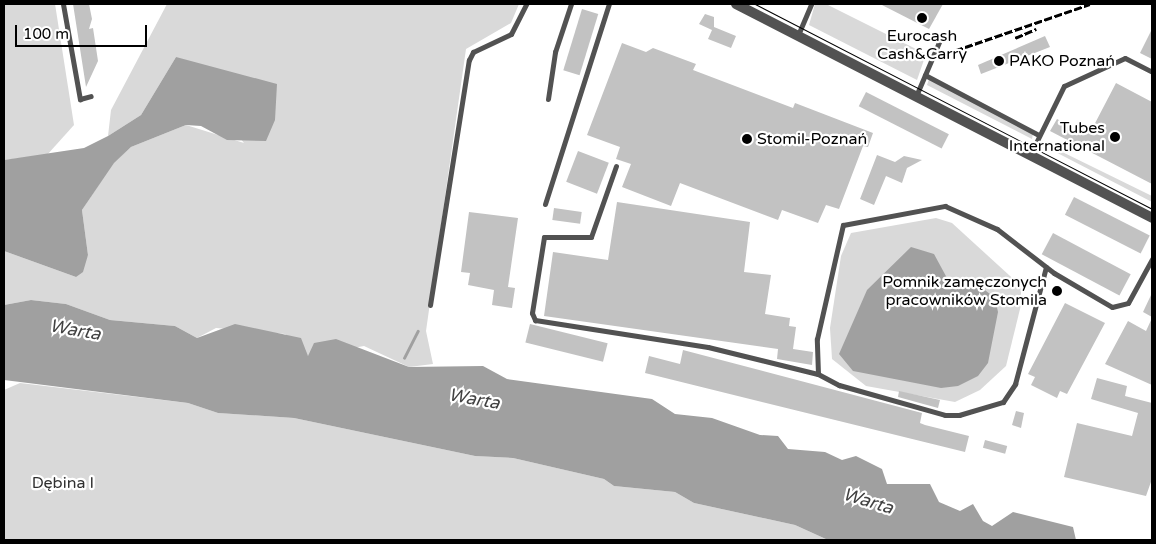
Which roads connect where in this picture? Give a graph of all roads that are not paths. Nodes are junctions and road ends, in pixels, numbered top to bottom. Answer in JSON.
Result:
{"nodes":[{"id":1,"x":64,"y":4,"type":"edge"},
{"id":2,"x":526,"y":4,"type":"edge"},
{"id":3,"x":570,"y":4,"type":"edge"},
{"id":4,"x":609,"y":4,"type":"edge"},
{"id":5,"x":736,"y":4,"type":"edge"},
{"id":6,"x":811,"y":4,"type":"edge"},
{"id":7,"x":798,"y":36,"type":"junction"},
{"id":8,"x":939,"y":42,"type":"dead end"},
{"id":9,"x":1152,"y":72,"type":"edge"},
{"id":10,"x":925,"y":75,"type":"junction"},
{"id":11,"x":91,"y":96,"type":"dead end"},
{"id":12,"x":916,"y":97,"type":"junction"},
{"id":13,"x":548,"y":99,"type":"dead end"},
{"id":14,"x":1039,"y":135,"type":"junction"},
{"id":15,"x":1030,"y":155,"type":"junction"},
{"id":16,"x":616,"y":166,"type":"dead end"},
{"id":17,"x":545,"y":204,"type":"dead end"},
{"id":18,"x":1152,"y":218,"type":"edge"},
{"id":19,"x":1152,"y":259,"type":"edge"},
{"id":20,"x":1046,"y":267,"type":"junction"},
{"id":21,"x":430,"y":305,"type":"dead end"},
{"id":22,"x":818,"y":374,"type":"junction"}],
"edges":[{"from":1,"to":11,"type":"lane"},
{"from":2,"to":21,"type":"lane"},
{"from":3,"to":13,"type":"lane"},
{"from":4,"to":17,"type":"lane"},
{"from":5,"to":7,"type":"street"},
{"from":6,"to":7,"type":"lane"},
{"from":7,"to":12,"type":"street"},
{"from":8,"to":10,"type":"lane"},
{"from":9,"to":14,"type":"lane"},
{"from":10,"to":12,"type":"lane"},
{"from":10,"to":14,"type":"lane"},
{"from":12,"to":15,"type":"street"},
{"from":14,"to":15,"type":"lane"},
{"from":15,"to":18,"type":"street"},
{"from":16,"to":22,"type":"lane"},
{"from":19,"to":20,"type":"lane"},
{"from":20,"to":22,"type":"lane"},
{"from":20,"to":22,"type":"lane"}]}
